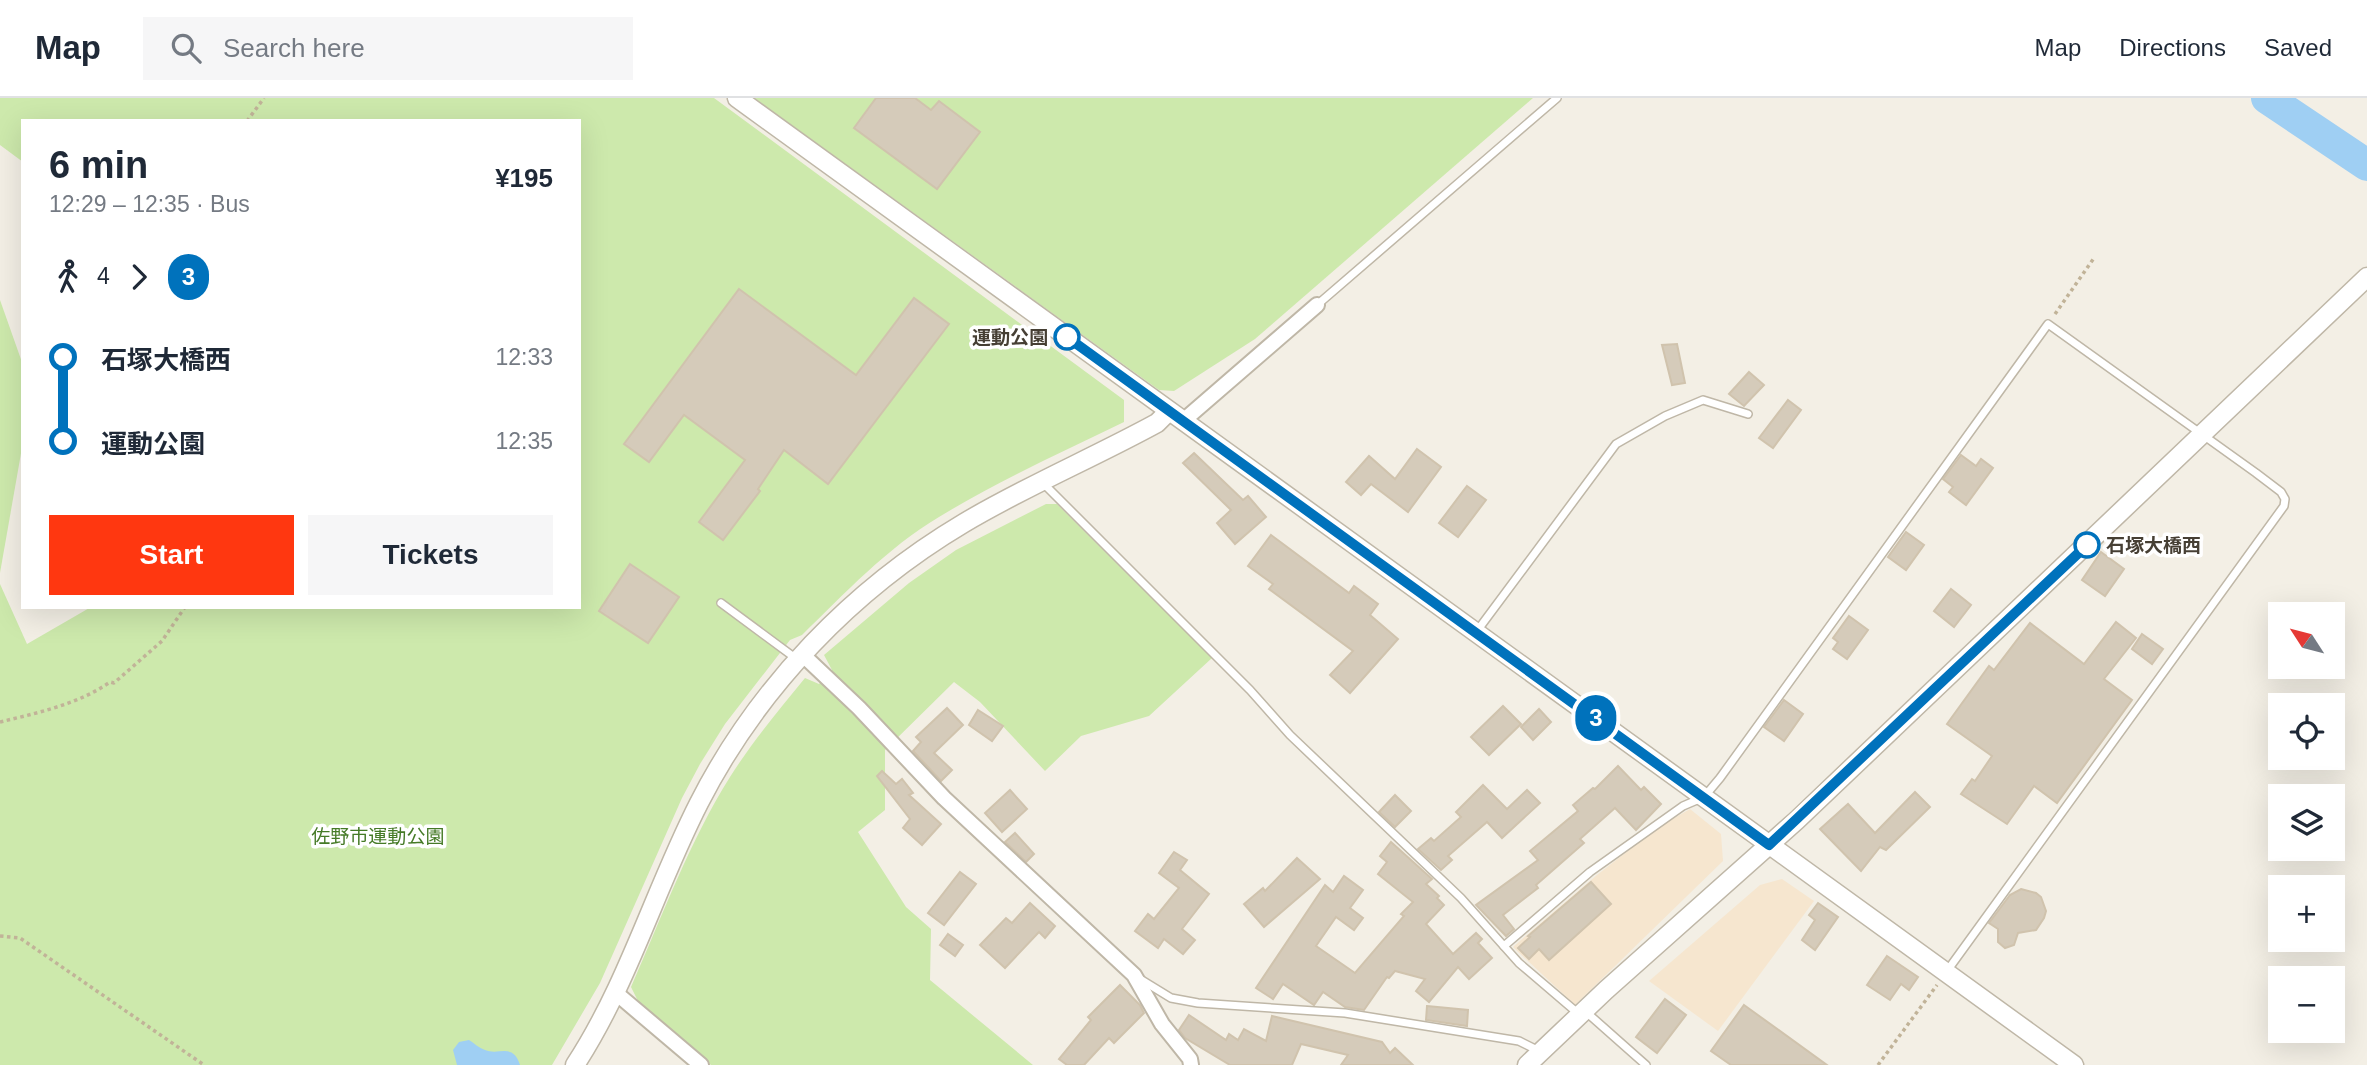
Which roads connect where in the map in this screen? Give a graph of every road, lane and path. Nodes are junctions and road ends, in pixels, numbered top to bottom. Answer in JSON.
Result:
{"nodes":[{"id":1,"x":264,"y":98,"type":"edge"},
{"id":2,"x":737,"y":98,"type":"edge"},
{"id":3,"x":1557,"y":98,"type":"edge"},
{"id":4,"x":248,"y":119,"type":"edge"},
{"id":5,"x":2094,"y":258,"type":"dead end"},
{"id":6,"x":2367,"y":277,"type":"edge"},
{"id":7,"x":1317,"y":305,"type":"joint"},
{"id":8,"x":2048,"y":324,"type":"junction"},
{"id":9,"x":1748,"y":414,"type":"dead end"},
{"id":10,"x":1176,"y":416,"type":"junction"},
{"id":11,"x":2202,"y":434,"type":"junction"},
{"id":12,"x":1042,"y":482,"type":"junction"},
{"id":13,"x":721,"y":603,"type":"dead end"},
{"id":14,"x":184,"y":609,"type":"edge"},
{"id":15,"x":1477,"y":631,"type":"junction"},
{"id":16,"x":801,"y":658,"type":"junction"},
{"id":17,"x":0,"y":722,"type":"edge"},
{"id":18,"x":1704,"y":797,"type":"junction"},
{"id":19,"x":1769,"y":845,"type":"junction"},
{"id":20,"x":0,"y":936,"type":"edge"},
{"id":21,"x":1504,"y":946,"type":"junction"},
{"id":22,"x":1947,"y":971,"type":"junction"},
{"id":23,"x":1134,"y":975,"type":"junction"},
{"id":24,"x":616,"y":993,"type":"junction"},
{"id":25,"x":1582,"y":1013,"type":"junction"},
{"id":26,"x":1541,"y":1052,"type":"junction"},
{"id":27,"x":204,"y":1065,"type":"edge"},
{"id":28,"x":575,"y":1065,"type":"edge"},
{"id":29,"x":701,"y":1065,"type":"edge"},
{"id":30,"x":1191,"y":1065,"type":"edge"},
{"id":31,"x":1527,"y":1065,"type":"edge"},
{"id":32,"x":1646,"y":1065,"type":"edge"},
{"id":33,"x":1878,"y":1065,"type":"edge"},
{"id":34,"x":2074,"y":1065,"type":"edge"}],
"edges":[{"from":1,"to":4,"type":"path"},
{"from":2,"to":10,"type":"street"},
{"from":3,"to":7,"type":"lane"},
{"from":5,"to":8,"type":"path"},
{"from":6,"to":11,"type":"street"},
{"from":7,"to":10,"type":"street"},
{"from":8,"to":11,"type":"lane"},
{"from":8,"to":18,"type":"lane"},
{"from":9,"to":15,"type":"lane"},
{"from":10,"to":12,"type":"street"},
{"from":10,"to":15,"type":"street"},
{"from":11,"to":19,"type":"street"},
{"from":11,"to":22,"type":"lane"},
{"from":12,"to":16,"type":"street"},
{"from":12,"to":21,"type":"lane"},
{"from":13,"to":16,"type":"lane"},
{"from":14,"to":17,"type":"path"},
{"from":15,"to":18,"type":"street"},
{"from":16,"to":23,"type":"street"},
{"from":16,"to":24,"type":"street"},
{"from":18,"to":19,"type":"street"},
{"from":18,"to":21,"type":"lane"},
{"from":19,"to":22,"type":"street"},
{"from":19,"to":25,"type":"street"},
{"from":20,"to":27,"type":"path"},
{"from":21,"to":25,"type":"lane"},
{"from":22,"to":33,"type":"path"},
{"from":22,"to":34,"type":"street"},
{"from":23,"to":26,"type":"lane"},
{"from":23,"to":30,"type":"street"},
{"from":24,"to":28,"type":"street"},
{"from":24,"to":29,"type":"street"},
{"from":25,"to":26,"type":"street"},
{"from":25,"to":32,"type":"lane"},
{"from":26,"to":31,"type":"street"}]}
